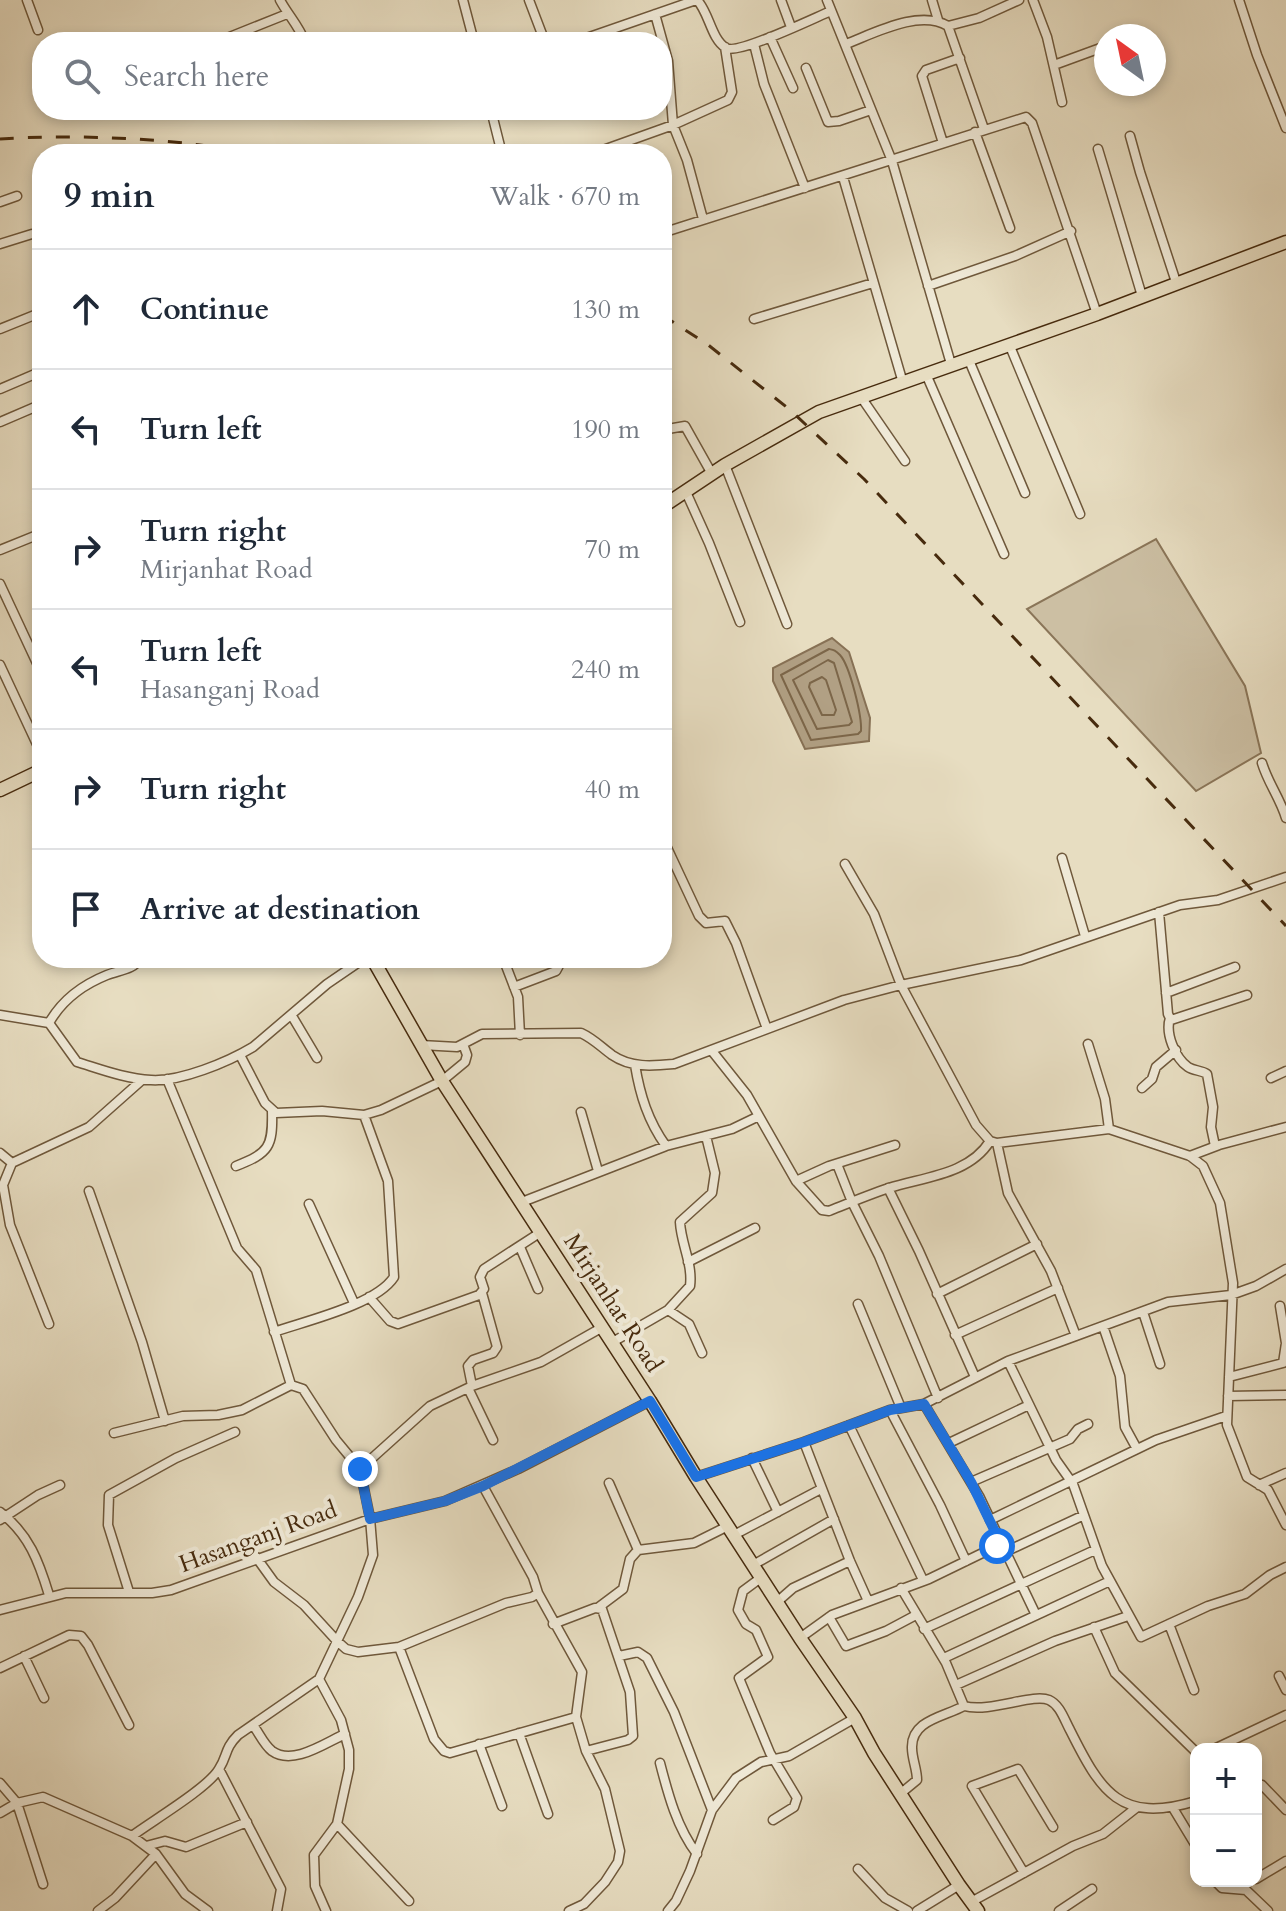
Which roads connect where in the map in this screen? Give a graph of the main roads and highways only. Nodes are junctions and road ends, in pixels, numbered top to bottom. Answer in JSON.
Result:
{"nodes":[{"id":1,"x":1286,"y":242,"type":"edge"},
{"id":2,"x":672,"y":501,"type":"edge"},
{"id":3,"x":32,"y":775,"type":"edge"},
{"id":4,"x":0,"y":790,"type":"edge"},
{"id":5,"x":378,"y":968,"type":"edge"},
{"id":6,"x":974,"y":1906,"type":"edge"}],
"edges":[{"from":1,"to":2,"type":"main road"},
{"from":3,"to":4,"type":"main road"},
{"from":5,"to":6,"type":"main road","name":"Mirjanhat Road"}]}
